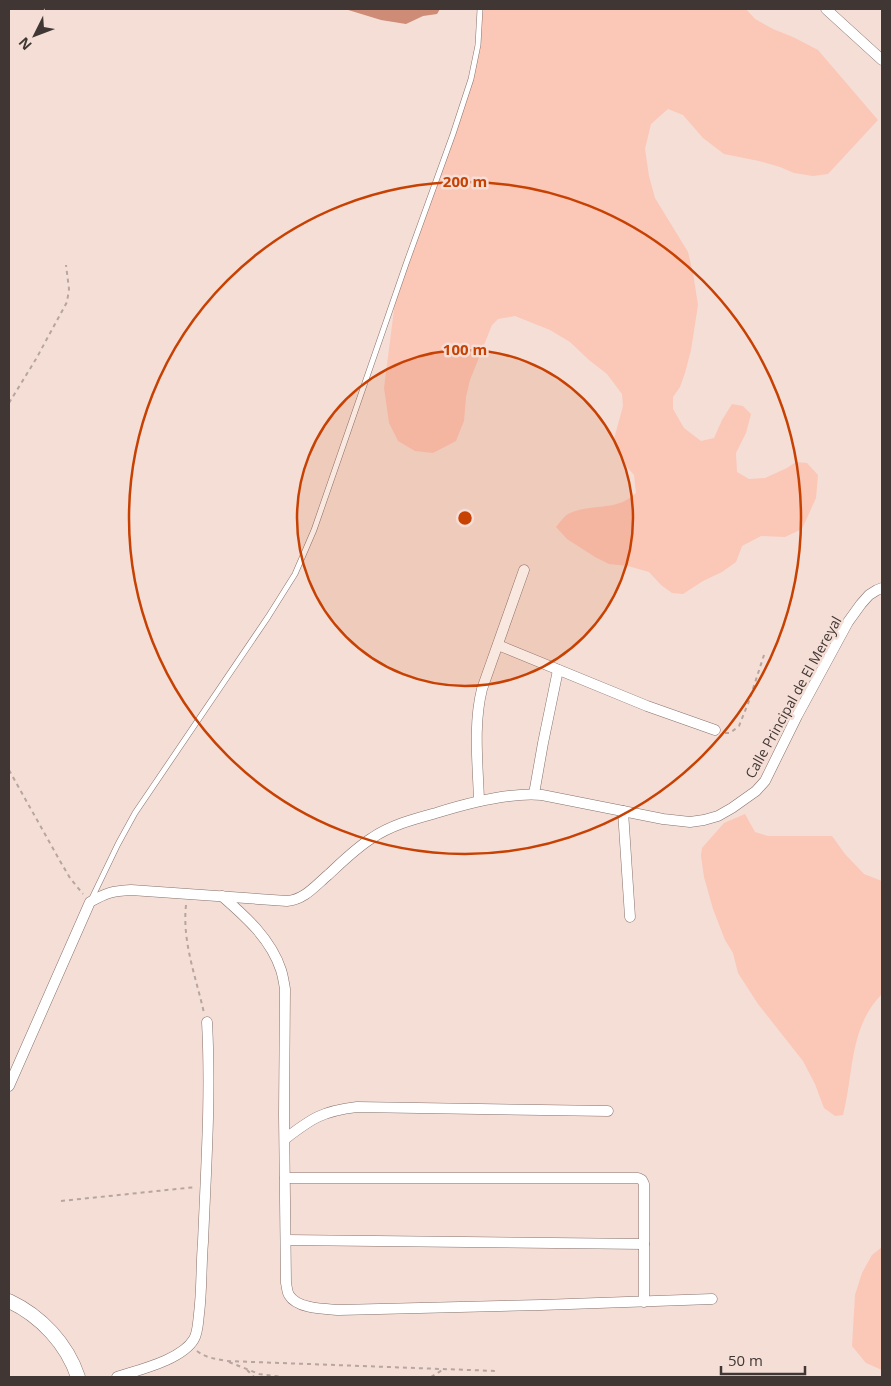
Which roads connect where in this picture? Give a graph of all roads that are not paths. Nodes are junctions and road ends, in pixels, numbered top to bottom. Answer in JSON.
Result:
{"nodes":[{"id":1,"x":480,"y":9,"type":"edge"},
{"id":2,"x":826,"y":9,"type":"edge"},
{"id":3,"x":882,"y":60,"type":"edge"},
{"id":4,"x":524,"y":570,"type":"dead end"},
{"id":5,"x":882,"y":588,"type":"edge"},
{"id":6,"x":498,"y":645,"type":"junction"},
{"id":7,"x":558,"y":670,"type":"junction"},
{"id":8,"x":715,"y":730,"type":"road end"},
{"id":9,"x":534,"y":794,"type":"junction"},
{"id":10,"x":479,"y":801,"type":"junction"},
{"id":11,"x":623,"y":811,"type":"junction"},
{"id":12,"x":222,"y":896,"type":"junction"},
{"id":13,"x":90,"y":902,"type":"junction"},
{"id":14,"x":630,"y":917,"type":"dead end"},
{"id":15,"x":207,"y":1022,"type":"road end"},
{"id":16,"x":9,"y":1086,"type":"edge"},
{"id":17,"x":608,"y":1111,"type":"dead end"},
{"id":18,"x":285,"y":1139,"type":"junction"},
{"id":19,"x":285,"y":1178,"type":"junction"},
{"id":20,"x":286,"y":1240,"type":"junction"},
{"id":21,"x":644,"y":1244,"type":"junction"},
{"id":22,"x":712,"y":1299,"type":"dead end"},
{"id":23,"x":9,"y":1301,"type":"edge"},
{"id":24,"x":644,"y":1302,"type":"junction"},
{"id":25,"x":78,"y":1377,"type":"edge"},
{"id":26,"x":117,"y":1377,"type":"edge"}],
"edges":[{"from":1,"to":13,"type":"lane"},
{"from":2,"to":3,"type":"street"},
{"from":4,"to":6,"type":"street"},
{"from":5,"to":11,"type":"street","name":"Calle Principal de El Mereyal"},
{"from":6,"to":7,"type":"street"},
{"from":6,"to":10,"type":"street"},
{"from":7,"to":8,"type":"street"},
{"from":7,"to":9,"type":"street"},
{"from":9,"to":10,"type":"street","name":"Calle Principal de El Mereyal"},
{"from":9,"to":11,"type":"street","name":"Calle Principal de El Mereyal"},
{"from":10,"to":12,"type":"street","name":"Calle Principal de El Mereyal"},
{"from":11,"to":14,"type":"street"},
{"from":12,"to":13,"type":"street","name":"Calle Principal de El Mereyal"},
{"from":12,"to":18,"type":"street"},
{"from":13,"to":16,"type":"street"},
{"from":15,"to":26,"type":"street"},
{"from":17,"to":18,"type":"street"},
{"from":18,"to":19,"type":"street"},
{"from":19,"to":20,"type":"street"},
{"from":19,"to":21,"type":"street"},
{"from":20,"to":21,"type":"street"},
{"from":20,"to":24,"type":"street"},
{"from":21,"to":24,"type":"street"},
{"from":22,"to":24,"type":"street"},
{"from":23,"to":25,"type":"street"}]}
